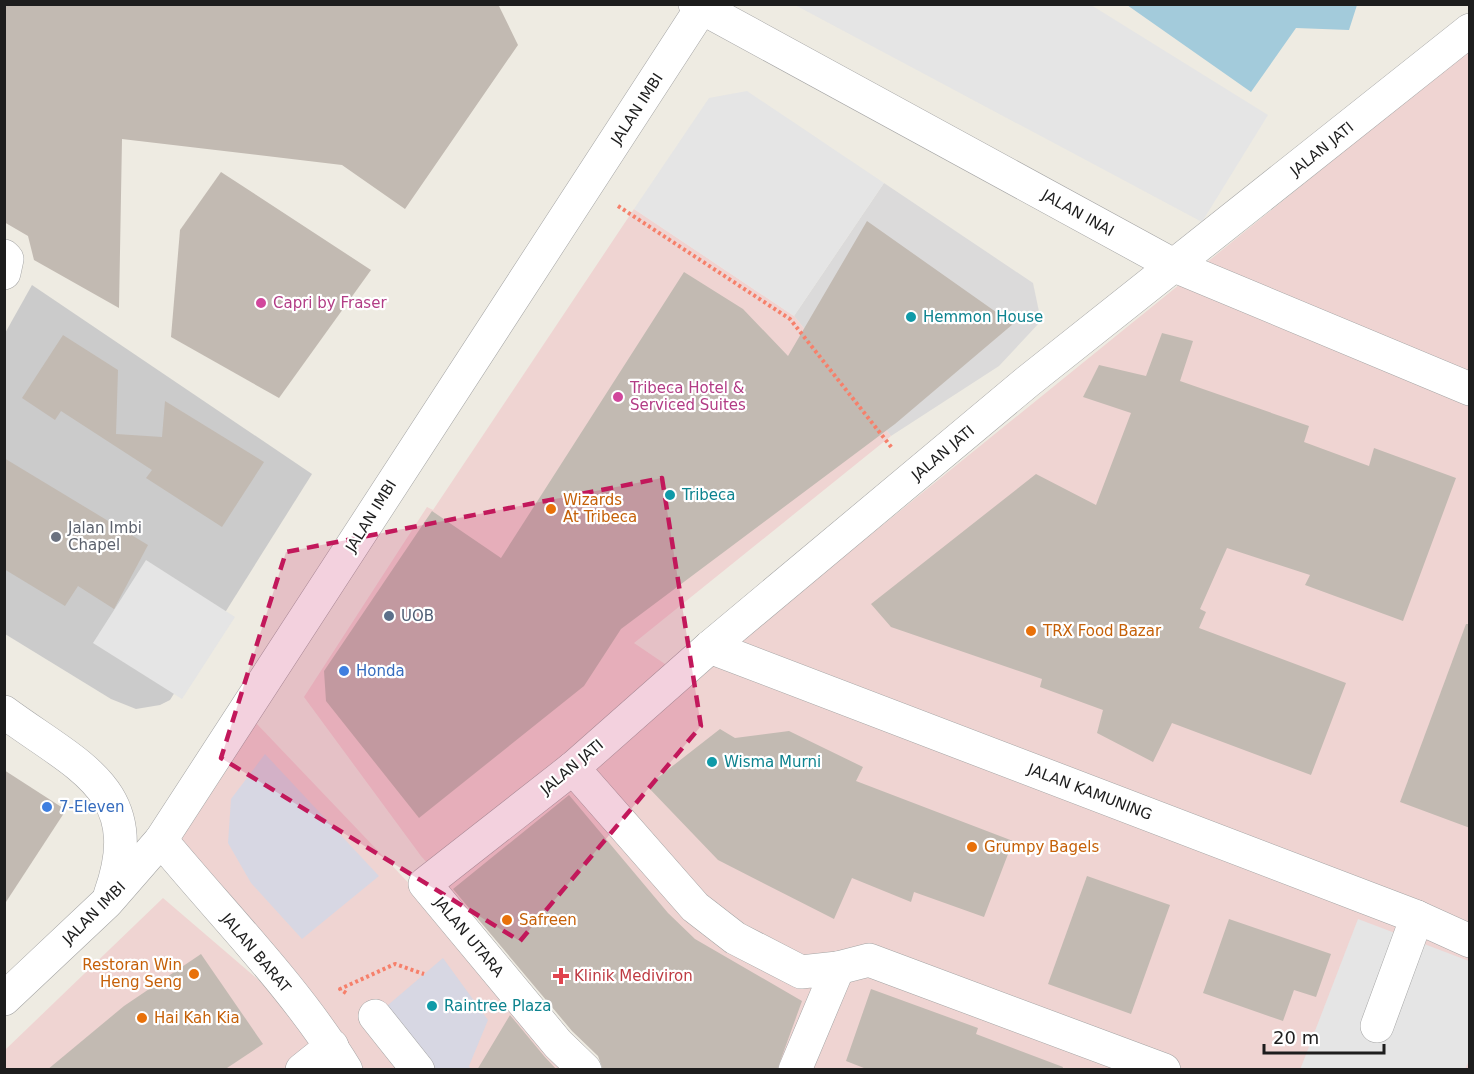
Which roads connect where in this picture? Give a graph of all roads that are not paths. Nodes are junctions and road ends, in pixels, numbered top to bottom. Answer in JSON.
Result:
{"nodes":[{"id":1,"x":700,"y":6,"type":"edge"},
{"id":2,"x":1470,"y":30,"type":"edge"},
{"id":3,"x":4,"y":256,"type":"edge"},
{"id":4,"x":1175,"y":266,"type":"junction"},
{"id":5,"x":4,"y":273,"type":"edge"},
{"id":6,"x":1470,"y":389,"type":"edge"},
{"id":7,"x":710,"y":646,"type":"junction"},
{"id":8,"x":8,"y":721,"type":"edge"},
{"id":9,"x":573,"y":768,"type":"junction"},
{"id":10,"x":161,"y":840,"type":"junction"},
{"id":11,"x":425,"y":884,"type":"joint"},
{"id":12,"x":107,"y":902,"type":"junction"},
{"id":13,"x":1417,"y":917,"type":"junction"},
{"id":14,"x":1470,"y":941,"type":"edge"},
{"id":15,"x":838,"y":968,"type":"junction"},
{"id":16,"x":4,"y":999,"type":"edge"},
{"id":17,"x":375,"y":1016,"type":"dead end"},
{"id":18,"x":1377,"y":1026,"type":"dead end"},
{"id":19,"x":339,"y":1058,"type":"edge"},
{"id":20,"x":302,"y":1070,"type":"edge"},
{"id":21,"x":418,"y":1070,"type":"edge"},
{"id":22,"x":585,"y":1070,"type":"edge"},
{"id":23,"x":795,"y":1070,"type":"edge"},
{"id":24,"x":1164,"y":1070,"type":"edge"}],
"edges":[{"from":1,"to":4,"type":"street","name":"JALAN INAI"},
{"from":1,"to":10,"type":"street","name":"JALAN IMBI"},
{"from":2,"to":4,"type":"street","name":"JALAN JATI"},
{"from":3,"to":5,"type":"street"},
{"from":4,"to":6,"type":"street","name":"JALAN INAI"},
{"from":4,"to":7,"type":"street","name":"JALAN JATI"},
{"from":7,"to":9,"type":"street","name":"JALAN JATI"},
{"from":7,"to":13,"type":"street","name":"JALAN KAMUNING"},
{"from":8,"to":12,"type":"street"},
{"from":9,"to":11,"type":"street","name":"JALAN JATI"},
{"from":9,"to":15,"type":"street"},
{"from":10,"to":12,"type":"street","name":"JALAN IMBI"},
{"from":10,"to":19,"type":"street","name":"JALAN BARAT"},
{"from":11,"to":22,"type":"street","name":"JALAN UTARA"},
{"from":12,"to":16,"type":"street","name":"JALAN IMBI"},
{"from":13,"to":14,"type":"street","name":"JALAN KAMUNING"},
{"from":13,"to":18,"type":"street"},
{"from":15,"to":23,"type":"street"},
{"from":15,"to":24,"type":"street"},
{"from":17,"to":21,"type":"street"},
{"from":19,"to":20,"type":"street"}]}
